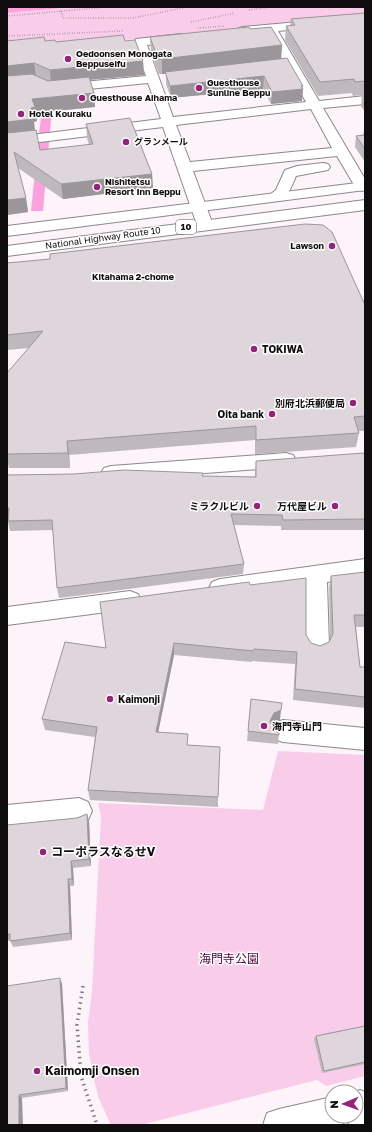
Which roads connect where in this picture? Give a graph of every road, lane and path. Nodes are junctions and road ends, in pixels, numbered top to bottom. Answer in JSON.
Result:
{"nodes":[{"id":1,"x":107,"y":7,"type":"edge"},
{"id":2,"x":187,"y":7,"type":"edge"},
{"id":3,"x":61,"y":11,"type":"junction"},
{"id":4,"x":7,"y":16,"type":"edge"},
{"id":5,"x":365,"y":19,"type":"edge"},
{"id":6,"x":274,"y":34,"type":"junction"},
{"id":7,"x":237,"y":36,"type":"edge"},
{"id":8,"x":192,"y":38,"type":"edge"},
{"id":9,"x":140,"y":42,"type":"junction"},
{"id":10,"x":125,"y":44,"type":"edge"},
{"id":11,"x":168,"y":78,"type":"edge"},
{"id":12,"x":153,"y":79,"type":"junction"},
{"id":13,"x":7,"y":85,"type":"edge"},
{"id":14,"x":365,"y":100,"type":"edge"},
{"id":15,"x":316,"y":106,"type":"junction"},
{"id":16,"x":169,"y":123,"type":"junction"},
{"id":17,"x":7,"y":142,"type":"edge"},
{"id":18,"x":342,"y":151,"type":"junction"},
{"id":19,"x":350,"y":164,"type":"junction"},
{"id":20,"x":184,"y":167,"type":"junction"},
{"id":21,"x":364,"y":186,"type":"edge"},
{"id":22,"x":275,"y":197,"type":"junction"},
{"id":23,"x":365,"y":205,"type":"edge"},
{"id":24,"x":198,"y":206,"type":"junction"},
{"id":25,"x":205,"y":225,"type":"junction"},
{"id":26,"x":7,"y":231,"type":"edge"},
{"id":27,"x":7,"y":251,"type":"edge"},
{"id":28,"x":301,"y":459,"type":"edge"},
{"id":29,"x":90,"y":474,"type":"edge"},
{"id":30,"x":365,"y":568,"type":"edge"},
{"id":31,"x":316,"y":575,"type":"junction"},
{"id":32,"x":197,"y":591,"type":"edge"},
{"id":33,"x":150,"y":597,"type":"edge"},
{"id":34,"x":7,"y":616,"type":"edge"},
{"id":35,"x":317,"y":646,"type":"edge"},
{"id":36,"x":283,"y":731,"type":"dead end"},
{"id":37,"x":365,"y":739,"type":"edge"},
{"id":38,"x":79,"y":811,"type":"dead end"},
{"id":39,"x":7,"y":818,"type":"edge"},
{"id":40,"x":83,"y":986,"type":"dead end"},
{"id":41,"x":324,"y":1117,"type":"edge"},
{"id":42,"x":97,"y":1125,"type":"edge"},
{"id":43,"x":278,"y":1125,"type":"edge"}],
"edges":[{"from":1,"to":3,"type":"path"},
{"from":2,"to":3,"type":"path"},
{"from":3,"to":4,"type":"path"},
{"from":5,"to":6,"type":"main road"},
{"from":6,"to":7,"type":"main road"},
{"from":6,"to":15,"type":"main road"},
{"from":8,"to":9,"type":"main road"},
{"from":9,"to":10,"type":"main road"},
{"from":9,"to":12,"type":"main road"},
{"from":11,"to":12,"type":"main road"},
{"from":12,"to":13,"type":"main road"},
{"from":12,"to":16,"type":"main road"},
{"from":14,"to":15,"type":"main road"},
{"from":15,"to":16,"type":"main road"},
{"from":15,"to":18,"type":"main road"},
{"from":16,"to":17,"type":"main road"},
{"from":16,"to":20,"type":"main road"},
{"from":18,"to":19,"type":"main road"},
{"from":18,"to":20,"type":"main road"},
{"from":19,"to":21,"type":"main road"},
{"from":19,"to":22,"type":"main road"},
{"from":20,"to":24,"type":"main road"},
{"from":21,"to":22,"type":"main road","name":"National Highway Route 10","number":"10"},
{"from":22,"to":24,"type":"main road","name":"National Highway Route 10","number":"10"},
{"from":23,"to":25,"type":"main road","name":"National Highway Route 10","number":"10"},
{"from":24,"to":25,"type":"main road"},
{"from":24,"to":26,"type":"main road","name":"National Highway Route 10","number":"10"},
{"from":25,"to":27,"type":"main road","name":"National Highway Route 10","number":"10"},
{"from":28,"to":29,"type":"main road"},
{"from":30,"to":31,"type":"main road"},
{"from":31,"to":32,"type":"main road"},
{"from":31,"to":35,"type":"main road"},
{"from":33,"to":34,"type":"main road"},
{"from":36,"to":37,"type":"main road"},
{"from":38,"to":39,"type":"main road"},
{"from":40,"to":42,"type":"path"},
{"from":41,"to":43,"type":"main road"}]}
